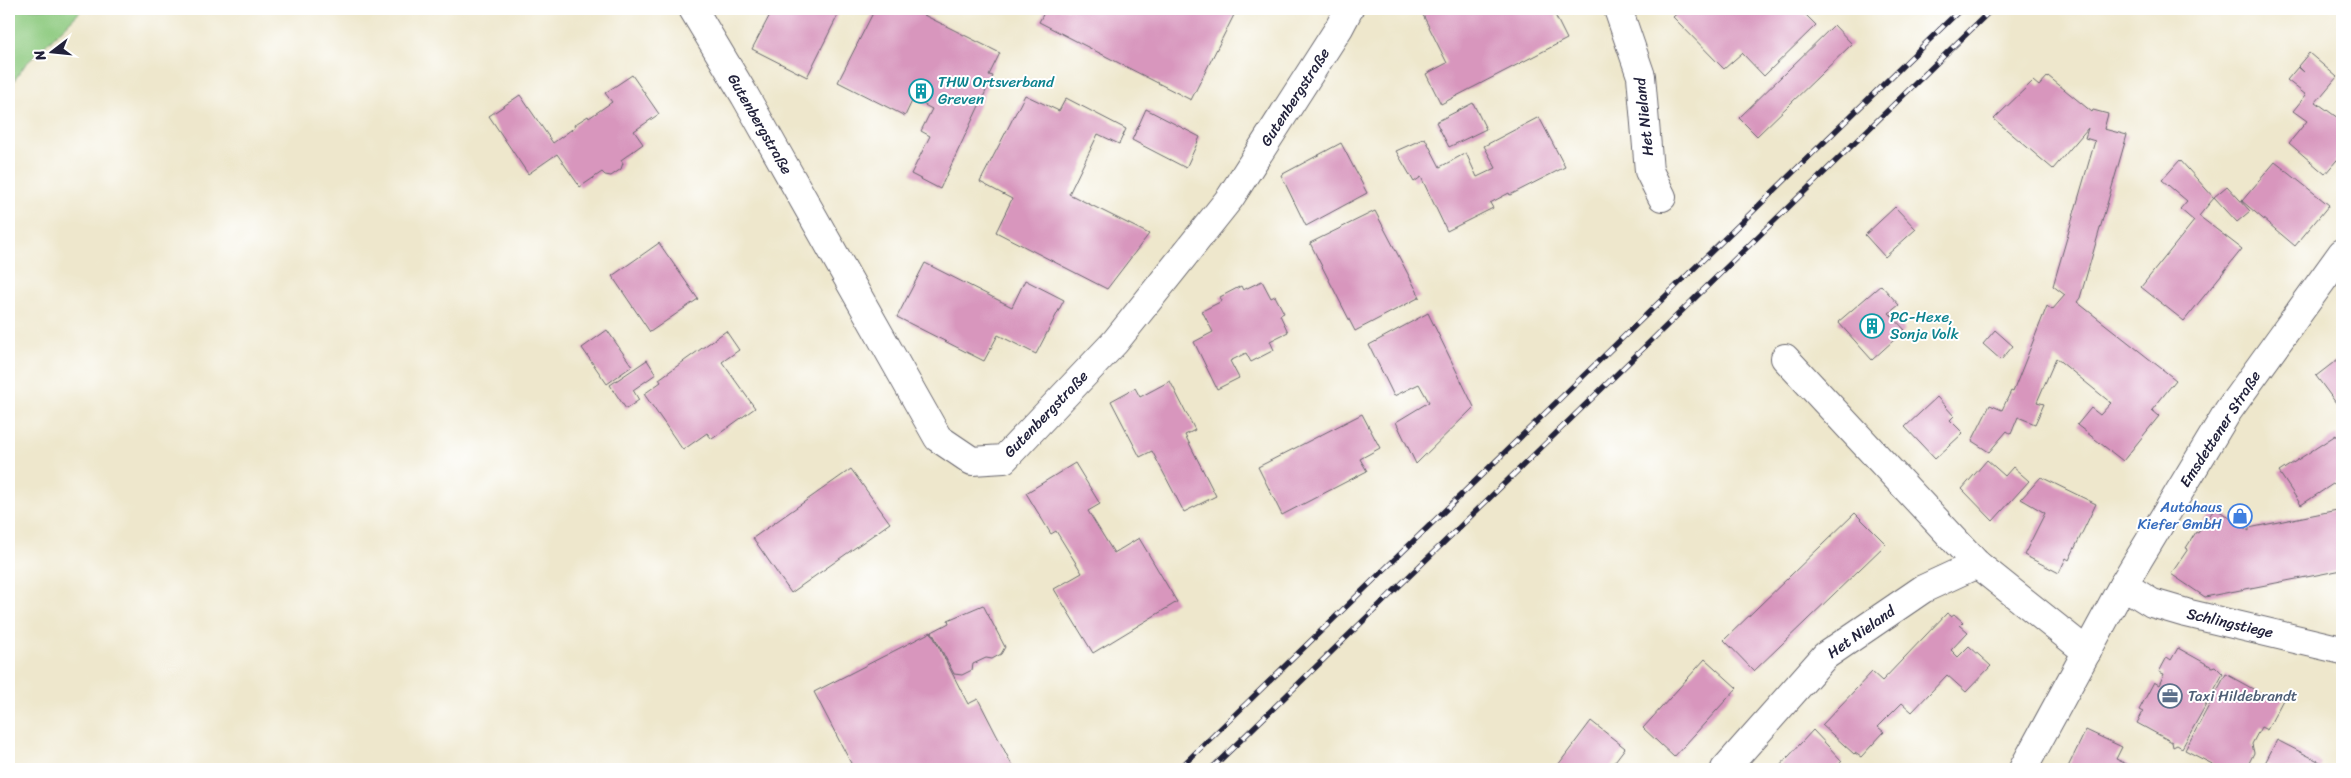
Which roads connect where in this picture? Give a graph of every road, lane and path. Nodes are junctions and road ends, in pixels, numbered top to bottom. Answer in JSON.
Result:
{"nodes":[{"id":1,"x":693,"y":9,"type":"edge"},
{"id":2,"x":1349,"y":9,"type":"edge"},
{"id":3,"x":1618,"y":9,"type":"edge"},
{"id":4,"x":1662,"y":197,"type":"dead end"},
{"id":5,"x":2342,"y":254,"type":"edge"},
{"id":6,"x":1785,"y":358,"type":"dead end"},
{"id":7,"x":1977,"y":564,"type":"junction"},
{"id":8,"x":2123,"y":585,"type":"junction"},
{"id":9,"x":2342,"y":650,"type":"edge"},
{"id":10,"x":2087,"y":652,"type":"junction"},
{"id":11,"x":1725,"y":769,"type":"edge"},
{"id":12,"x":2023,"y":769,"type":"edge"}],
"edges":[{"from":1,"to":2,"type":"street","name":"Gutenbergstraße"},
{"from":3,"to":4,"type":"street","name":"Het Nieland"},
{"from":5,"to":8,"type":"street","name":"Emsdettener Straße"},
{"from":6,"to":7,"type":"street"},
{"from":7,"to":10,"type":"street"},
{"from":7,"to":11,"type":"street","name":"Het Nieland"},
{"from":8,"to":9,"type":"street","name":"Schlingstiege"},
{"from":8,"to":10,"type":"street","name":"Emsdettener Straße"},
{"from":10,"to":12,"type":"street","name":"Emsdettener Straße"}]}
